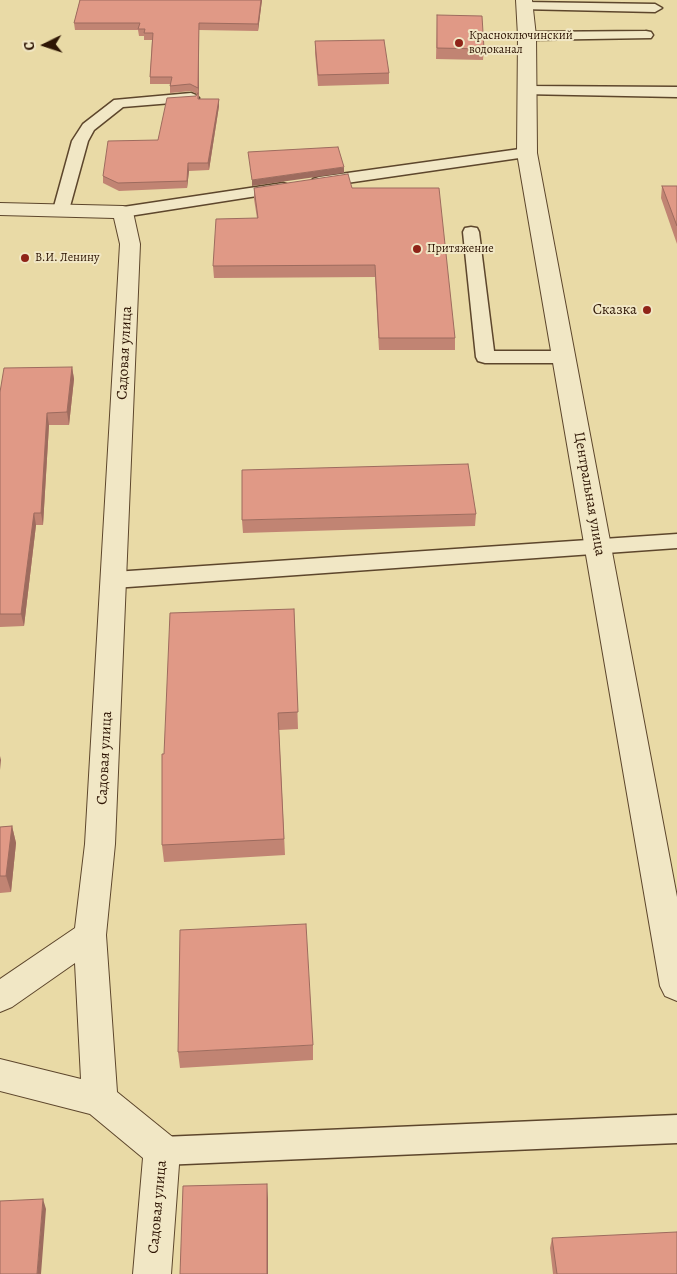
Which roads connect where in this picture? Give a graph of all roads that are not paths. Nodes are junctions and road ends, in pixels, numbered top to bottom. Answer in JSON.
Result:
{"nodes":[{"id":1,"x":524,"y":3,"type":"edge"},
{"id":2,"x":655,"y":8,"type":"dead end"},
{"id":3,"x":646,"y":35,"type":"dead end"},
{"id":4,"x":527,"y":36,"type":"junction"},
{"id":5,"x":527,"y":92,"type":"junction"},
{"id":6,"x":677,"y":92,"type":"edge"},
{"id":7,"x":191,"y":98,"type":"edge"},
{"id":8,"x":527,"y":153,"type":"junction"},
{"id":9,"x":0,"y":209,"type":"edge"},
{"id":10,"x":62,"y":210,"type":"junction"},
{"id":11,"x":123,"y":212,"type":"junction"},
{"id":12,"x":471,"y":232,"type":"dead end"},
{"id":13,"x":565,"y":357,"type":"junction"},
{"id":14,"x":677,"y":541,"type":"edge"},
{"id":15,"x":598,"y":545,"type":"junction"},
{"id":16,"x":114,"y":580,"type":"junction"},
{"id":17,"x":90,"y":935,"type":"junction"},
{"id":18,"x":677,"y":986,"type":"edge"},
{"id":19,"x":0,"y":997,"type":"edge"},
{"id":20,"x":0,"y":1075,"type":"edge"},
{"id":21,"x":100,"y":1100,"type":"junction"},
{"id":22,"x":677,"y":1129,"type":"edge"},
{"id":23,"x":162,"y":1151,"type":"junction"},
{"id":24,"x":152,"y":1274,"type":"edge"}],
"edges":[{"from":1,"to":2,"type":"lane"},
{"from":1,"to":4,"type":"street","name":"Центральная улица"},
{"from":3,"to":4,"type":"lane"},
{"from":4,"to":5,"type":"street","name":"Центральная улица"},
{"from":5,"to":6,"type":"lane"},
{"from":5,"to":8,"type":"street","name":"Центральная улица"},
{"from":7,"to":10,"type":"lane"},
{"from":8,"to":11,"type":"lane"},
{"from":8,"to":13,"type":"street","name":"Центральная улица"},
{"from":9,"to":10,"type":"street"},
{"from":10,"to":11,"type":"street"},
{"from":11,"to":16,"type":"street","name":"Садовая улица"},
{"from":12,"to":13,"type":"lane"},
{"from":13,"to":15,"type":"street","name":"Центральная улица"},
{"from":14,"to":15,"type":"lane"},
{"from":15,"to":16,"type":"lane"},
{"from":15,"to":18,"type":"street","name":"Центральная улица"},
{"from":16,"to":17,"type":"street","name":"Садовая улица"},
{"from":17,"to":19,"type":"street"},
{"from":17,"to":21,"type":"street","name":"Садовая улица"},
{"from":20,"to":21,"type":"street"},
{"from":21,"to":23,"type":"street","name":"Садовая улица"},
{"from":22,"to":23,"type":"lane"},
{"from":23,"to":24,"type":"street","name":"Садовая улица"}]}
